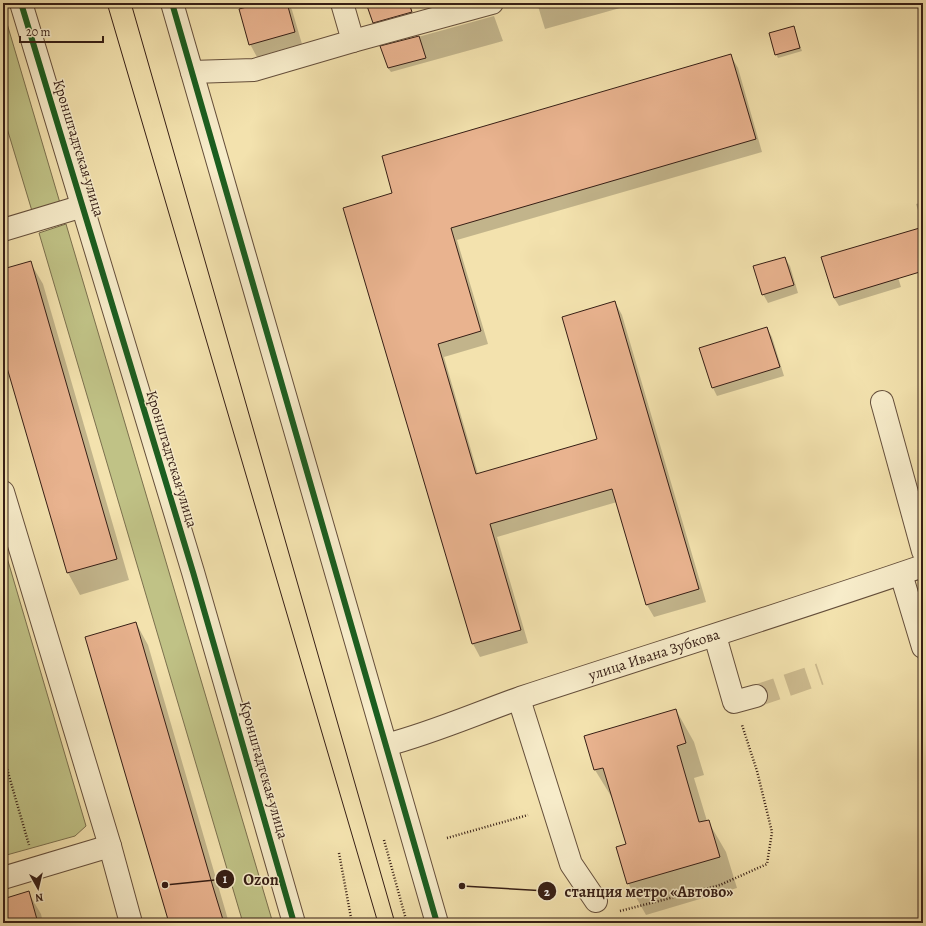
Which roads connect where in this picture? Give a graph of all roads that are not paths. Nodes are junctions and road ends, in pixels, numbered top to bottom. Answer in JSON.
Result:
{"nodes":[{"id":1,"x":21,"y":3,"type":"edge"},
{"id":2,"x":172,"y":3,"type":"edge"},
{"id":3,"x":342,"y":3,"type":"edge"},
{"id":4,"x":492,"y":3,"type":"edge"},
{"id":5,"x":431,"y":11,"type":"edge"},
{"id":6,"x":353,"y":41,"type":"junction"},
{"id":7,"x":192,"y":72,"type":"junction"},
{"id":8,"x":83,"y":206,"type":"junction"},
{"id":9,"x":3,"y":230,"type":"edge"},
{"id":10,"x":882,"y":402,"type":"dead end"},
{"id":11,"x":3,"y":492,"type":"edge"},
{"id":12,"x":923,"y":551,"type":"edge"},
{"id":13,"x":923,"y":566,"type":"edge"},
{"id":14,"x":901,"y":574,"type":"junction"},
{"id":15,"x":715,"y":636,"type":"junction"},
{"id":16,"x":923,"y":647,"type":"edge"},
{"id":17,"x":756,"y":696,"type":"tunnel mouth"},
{"id":18,"x":519,"y":699,"type":"junction"},
{"id":19,"x":386,"y":745,"type":"junction"},
{"id":20,"x":110,"y":846,"type":"junction"},
{"id":21,"x":3,"y":878,"type":"edge"},
{"id":22,"x":596,"y":901,"type":"road end"},
{"id":23,"x":131,"y":923,"type":"edge"},
{"id":24,"x":294,"y":923,"type":"edge"},
{"id":25,"x":437,"y":923,"type":"edge"}],
"edges":[{"from":1,"to":8,"type":"street","name":"Кронштадтская улица"},
{"from":2,"to":7,"type":"street"},
{"from":3,"to":6,"type":"street"},
{"from":4,"to":5,"type":"street"},
{"from":5,"to":6,"type":"street"},
{"from":6,"to":7,"type":"street"},
{"from":7,"to":19,"type":"street"},
{"from":8,"to":9,"type":"street"},
{"from":8,"to":24,"type":"street","name":"Кронштадтская улица"},
{"from":10,"to":12,"type":"street"},
{"from":11,"to":20,"type":"street"},
{"from":13,"to":14,"type":"street","name":"улица Ивана Зубкова"},
{"from":14,"to":15,"type":"street","name":"улица Ивана Зубкова"},
{"from":14,"to":16,"type":"street"},
{"from":15,"to":17,"type":"street"},
{"from":15,"to":18,"type":"street","name":"улица Ивана Зубкова"},
{"from":18,"to":19,"type":"street","name":"улица Ивана Зубкова"},
{"from":18,"to":22,"type":"street"},
{"from":19,"to":25,"type":"street"},
{"from":20,"to":21,"type":"street"},
{"from":20,"to":23,"type":"street"}]}
